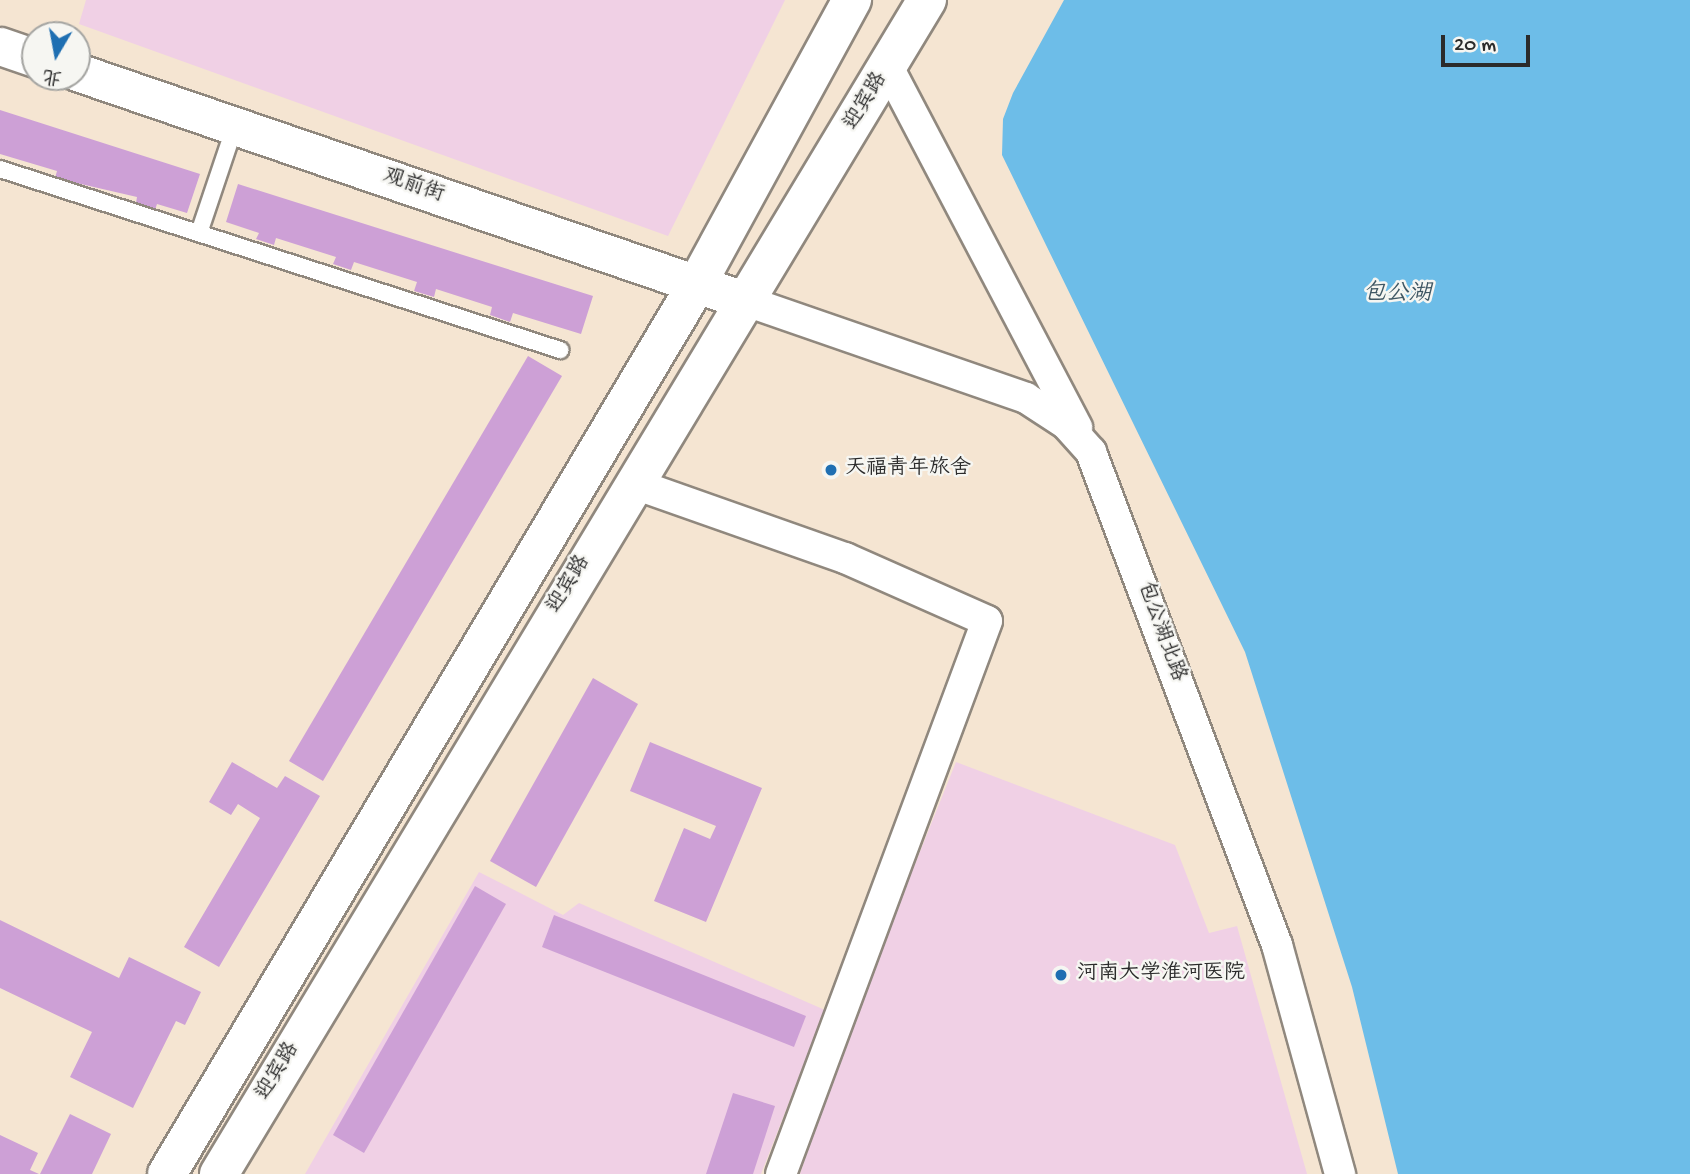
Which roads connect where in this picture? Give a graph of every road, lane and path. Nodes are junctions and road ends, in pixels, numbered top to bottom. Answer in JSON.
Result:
{"nodes":[{"id":1,"x":852,"y":0,"type":"edge"},
{"id":2,"x":927,"y":0,"type":"edge"},
{"id":3,"x":0,"y":46,"type":"edge"},
{"id":4,"x":21,"y":53,"type":"edge"},
{"id":5,"x":888,"y":67,"type":"junction"},
{"id":6,"x":91,"y":77,"type":"edge"},
{"id":7,"x":235,"y":126,"type":"junction"},
{"id":8,"x":0,"y":169,"type":"edge"},
{"id":9,"x":198,"y":233,"type":"junction"},
{"id":10,"x":697,"y":284,"type":"junction"},
{"id":11,"x":749,"y":302,"type":"junction"},
{"id":12,"x":560,"y":350,"type":"dead end"},
{"id":13,"x":1091,"y":452,"type":"junction"},
{"id":14,"x":632,"y":483,"type":"junction"},
{"id":15,"x":167,"y":1174,"type":"edge"},
{"id":16,"x":219,"y":1174,"type":"edge"},
{"id":17,"x":781,"y":1174,"type":"edge"},
{"id":18,"x":1340,"y":1174,"type":"edge"}],
"edges":[{"from":1,"to":10,"type":"main road"},
{"from":2,"to":5,"type":"main road","name":"迎宾路"},
{"from":3,"to":4,"type":"street"},
{"from":5,"to":11,"type":"main road","name":"迎宾路"},
{"from":5,"to":13,"type":"street"},
{"from":6,"to":7,"type":"street","name":"观前街"},
{"from":7,"to":9,"type":"lane"},
{"from":7,"to":10,"type":"street","name":"观前街"},
{"from":8,"to":9,"type":"lane"},
{"from":9,"to":12,"type":"lane"},
{"from":10,"to":11,"type":"street","name":"观前街"},
{"from":10,"to":15,"type":"main road"},
{"from":11,"to":13,"type":"street","name":"包公湖北路"},
{"from":11,"to":14,"type":"main road","name":"迎宾路"},
{"from":13,"to":18,"type":"street","name":"包公湖北路"},
{"from":14,"to":16,"type":"main road","name":"迎宾路"},
{"from":14,"to":17,"type":"street"}]}
